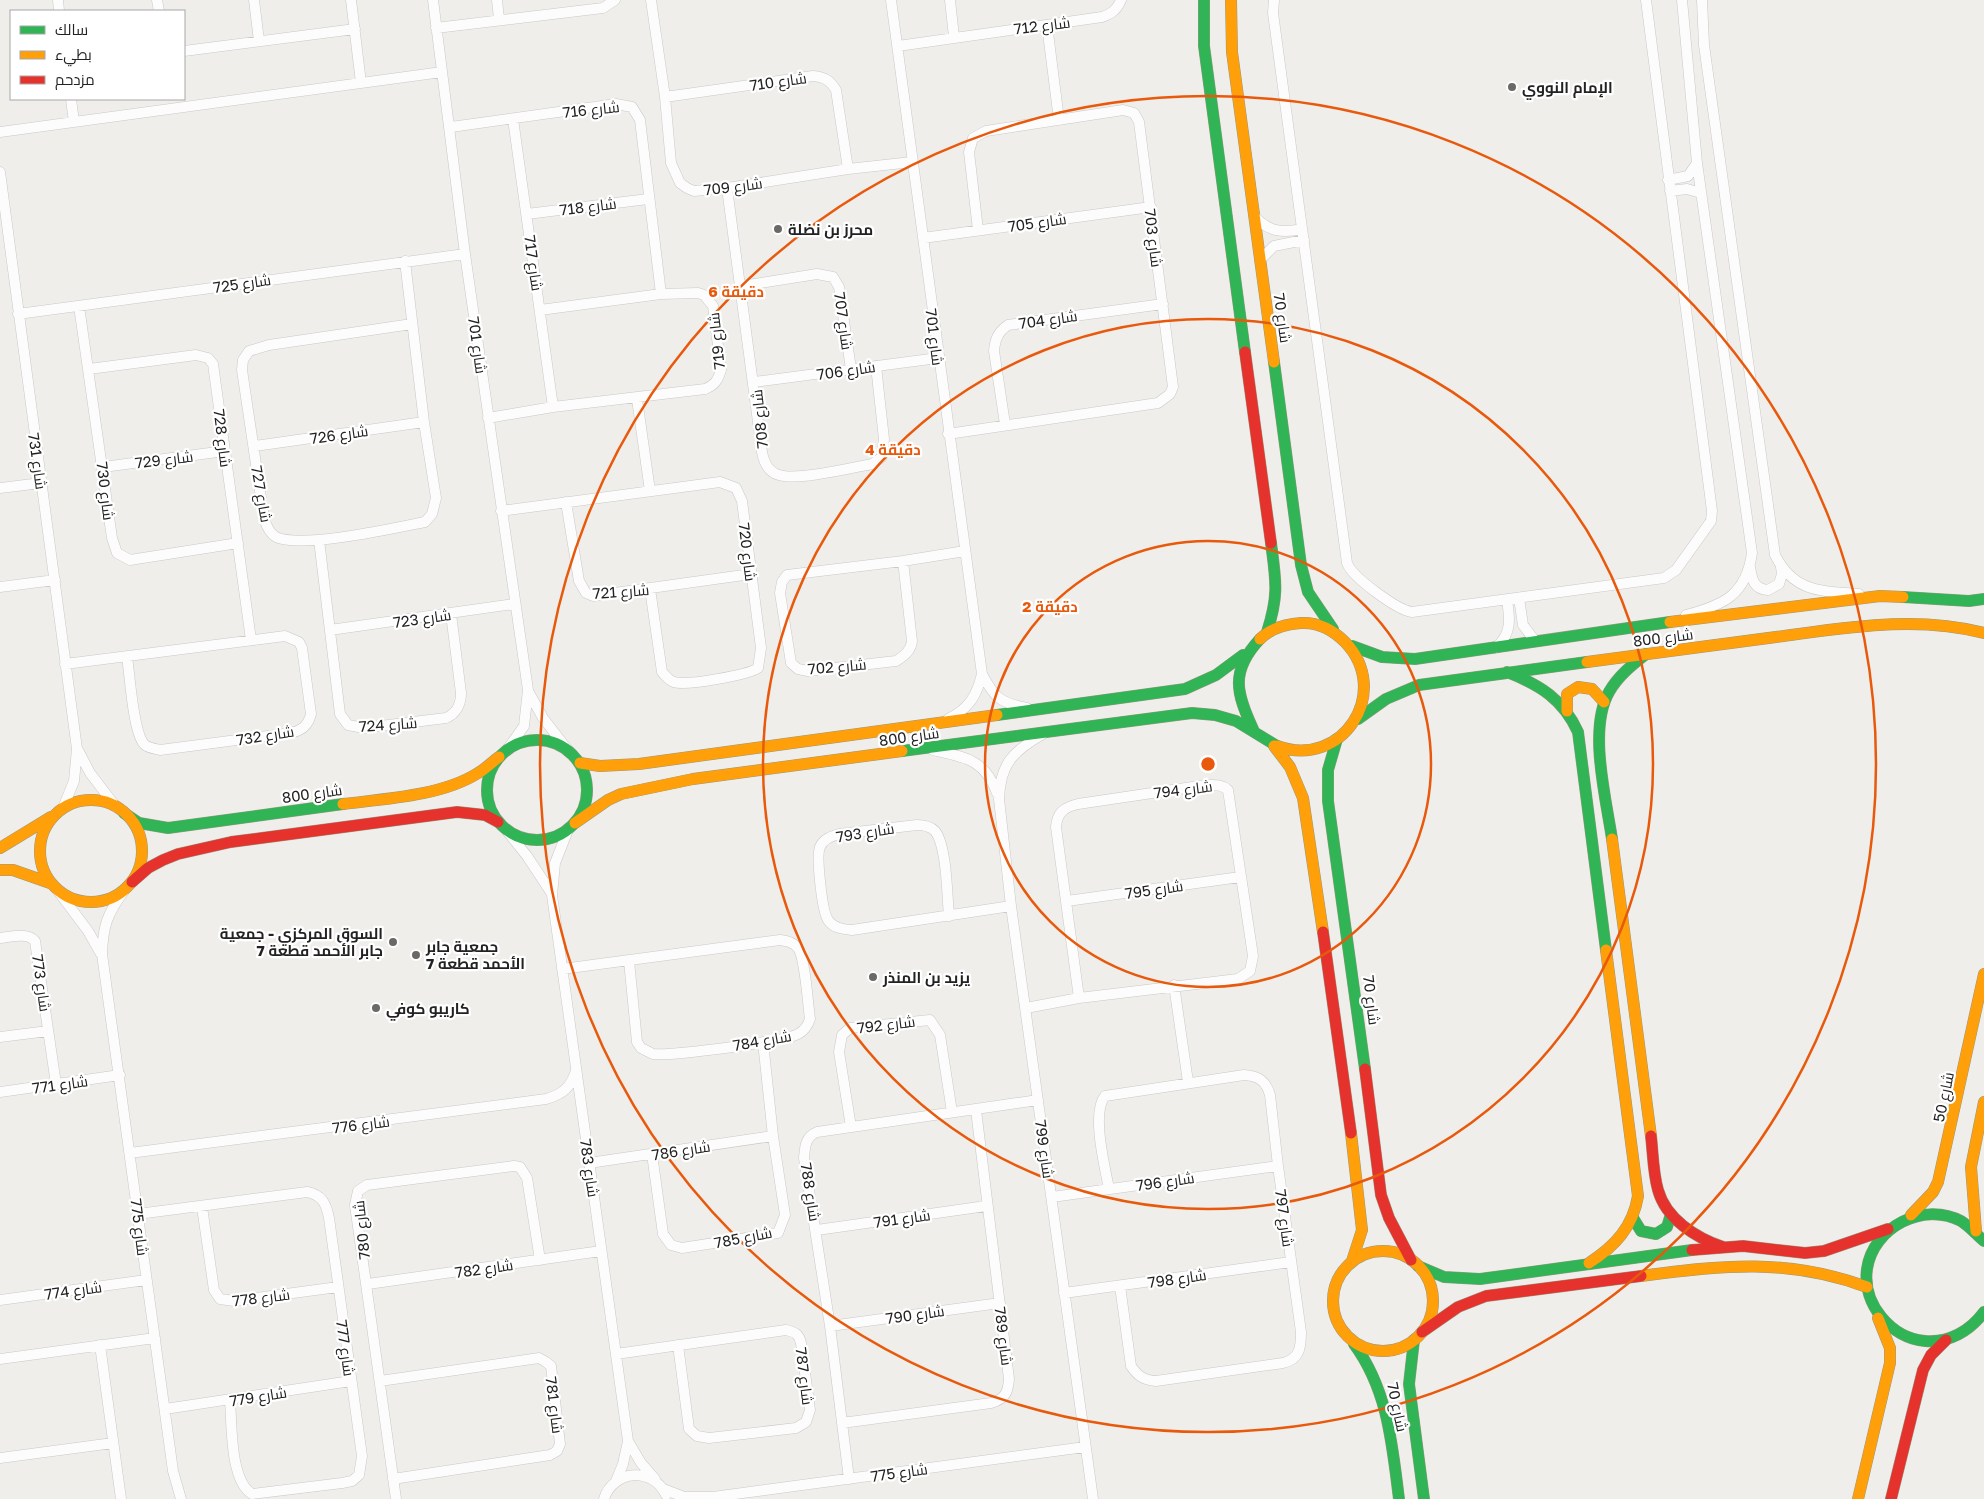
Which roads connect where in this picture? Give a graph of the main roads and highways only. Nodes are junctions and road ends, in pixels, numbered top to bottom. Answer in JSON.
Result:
{"nodes":[{"id":1,"x":1204,"y":0,"type":"edge"},
{"id":2,"x":1231,"y":0,"type":"edge"},
{"id":3,"x":1984,"y":599,"type":"edge"},
{"id":4,"x":1335,"y":631,"type":"junction"},
{"id":5,"x":1267,"y":632,"type":"junction"},
{"id":6,"x":1984,"y":633,"type":"edge"},
{"id":7,"x":1350,"y":645,"type":"junction"},
{"id":8,"x":1246,"y":653,"type":"junction"},
{"id":9,"x":1646,"y":654,"type":"junction"},
{"id":10,"x":1508,"y":672,"type":"junction"},
{"id":11,"x":1604,"y":702,"type":"junction"},
{"id":12,"x":1567,"y":710,"type":"junction"},
{"id":13,"x":1355,"y":721,"type":"junction"},
{"id":14,"x":1253,"y":729,"type":"junction"},
{"id":15,"x":1337,"y":739,"type":"junction"},
{"id":16,"x":1272,"y":744,"type":"junction"},
{"id":17,"x":503,"y":754,"type":"junction"},
{"id":18,"x":580,"y":763,"type":"junction"},
{"id":19,"x":60,"y":810,"type":"junction"},
{"id":20,"x":120,"y":810,"type":"junction"},
{"id":21,"x":498,"y":822,"type":"junction"},
{"id":22,"x":571,"y":827,"type":"junction"},
{"id":23,"x":0,"y":848,"type":"edge"},
{"id":24,"x":0,"y":870,"type":"edge"},
{"id":25,"x":128,"y":886,"type":"junction"},
{"id":26,"x":54,"y":887,"type":"junction"},
{"id":27,"x":1984,"y":974,"type":"edge"},
{"id":28,"x":1984,"y":1102,"type":"edge"},
{"id":29,"x":1670,"y":1214,"type":"junction"},
{"id":30,"x":1911,"y":1216,"type":"junction"},
{"id":31,"x":1633,"y":1218,"type":"junction"},
{"id":32,"x":1888,"y":1229,"type":"junction"},
{"id":33,"x":1976,"y":1231,"type":"junction"},
{"id":34,"x":1984,"y":1241,"type":"edge"},
{"id":35,"x":1723,"y":1247,"type":"junction"},
{"id":36,"x":1352,"y":1261,"type":"junction"},
{"id":37,"x":1415,"y":1263,"type":"junction"},
{"id":38,"x":1588,"y":1263,"type":"junction"},
{"id":39,"x":1867,"y":1287,"type":"junction"},
{"id":40,"x":1873,"y":1305,"type":"junction"},
{"id":41,"x":1984,"y":1312,"type":"edge"},
{"id":42,"x":1984,"y":1327,"type":"edge"},
{"id":43,"x":1344,"y":1332,"type":"junction"},
{"id":44,"x":1964,"y":1332,"type":"junction"},
{"id":45,"x":1418,"y":1336,"type":"junction"},
{"id":46,"x":1946,"y":1340,"type":"junction"},
{"id":47,"x":1399,"y":1499,"type":"edge"},
{"id":48,"x":1424,"y":1499,"type":"edge"},
{"id":49,"x":1858,"y":1499,"type":"edge"},
{"id":50,"x":1891,"y":1499,"type":"edge"}],
"edges":[{"from":1,"to":5,"type":"main road"},
{"from":2,"to":4,"type":"main road","name":"شارع 70"},
{"from":3,"to":7,"type":"main road","name":"شارع 800"},
{"from":4,"to":5,"type":"main road"},
{"from":4,"to":7,"type":"main road"},
{"from":5,"to":8,"type":"main road"},
{"from":6,"to":9,"type":"main road","name":"شارع 800"},
{"from":7,"to":13,"type":"main road"},
{"from":8,"to":14,"type":"main road"},
{"from":8,"to":18,"type":"main road","name":"شارع 800"},
{"from":9,"to":10,"type":"main road","name":"شارع 800"},
{"from":9,"to":11,"type":"main road"},
{"from":10,"to":12,"type":"main road"},
{"from":10,"to":13,"type":"main road","name":"شارع 800"},
{"from":11,"to":12,"type":"main road"},
{"from":11,"to":29,"type":"main road"},
{"from":12,"to":31,"type":"main road"},
{"from":13,"to":15,"type":"main road"},
{"from":14,"to":16,"type":"main road"},
{"from":14,"to":22,"type":"main road","name":"شارع 800"},
{"from":15,"to":16,"type":"main road"},
{"from":15,"to":37,"type":"main road","name":"شارع 70"},
{"from":16,"to":36,"type":"main road"},
{"from":17,"to":18,"type":"main road"},
{"from":17,"to":20,"type":"main road","name":"شارع 800"},
{"from":17,"to":21,"type":"main road"},
{"from":18,"to":22,"type":"main road"},
{"from":19,"to":20,"type":"main road"},
{"from":19,"to":23,"type":"main road"},
{"from":19,"to":26,"type":"main road"},
{"from":20,"to":25,"type":"main road"},
{"from":21,"to":22,"type":"main road"},
{"from":21,"to":25,"type":"main road"},
{"from":24,"to":26,"type":"main road"},
{"from":25,"to":26,"type":"main road"},
{"from":27,"to":30,"type":"main road","name":"شارع 50"},
{"from":28,"to":33,"type":"main road"},
{"from":29,"to":31,"type":"main road"},
{"from":29,"to":35,"type":"main road"},
{"from":30,"to":32,"type":"main road"},
{"from":30,"to":33,"type":"main road"},
{"from":31,"to":38,"type":"main road"},
{"from":32,"to":35,"type":"main road"},
{"from":32,"to":39,"type":"main road"},
{"from":33,"to":34,"type":"main road"},
{"from":35,"to":38,"type":"main road"},
{"from":36,"to":37,"type":"main road"},
{"from":36,"to":43,"type":"main road"},
{"from":37,"to":38,"type":"main road"},
{"from":37,"to":45,"type":"main road"},
{"from":39,"to":40,"type":"main road"},
{"from":39,"to":45,"type":"main road"},
{"from":40,"to":46,"type":"main road"},
{"from":40,"to":49,"type":"main road"},
{"from":41,"to":44,"type":"main road"},
{"from":42,"to":44,"type":"main road"},
{"from":43,"to":45,"type":"main road"},
{"from":43,"to":47,"type":"main road","name":"شارع 70"},
{"from":44,"to":46,"type":"main road"},
{"from":45,"to":48,"type":"main road","name":"شارع 70"},
{"from":46,"to":50,"type":"main road"}]}
